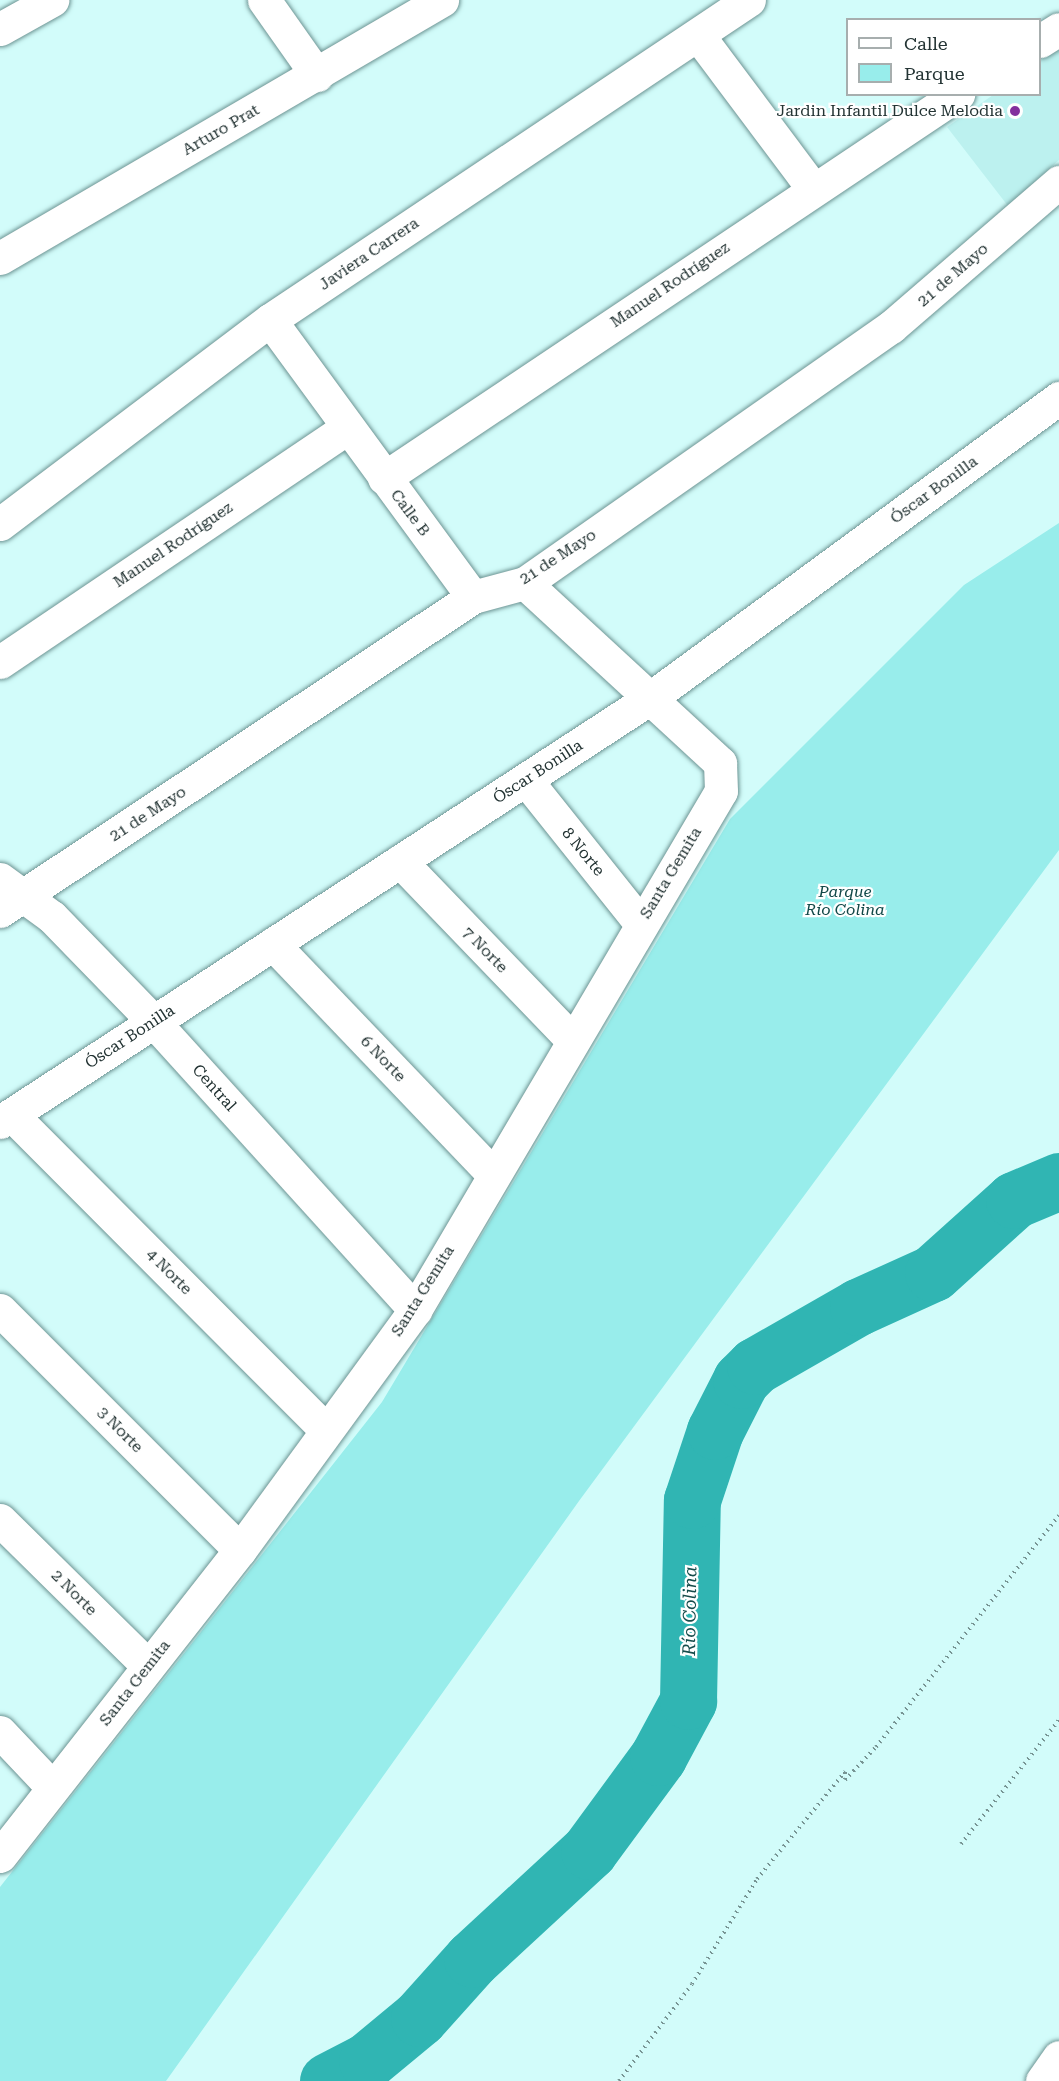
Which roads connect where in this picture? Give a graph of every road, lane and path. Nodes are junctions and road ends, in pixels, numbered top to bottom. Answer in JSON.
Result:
{"nodes":[{"id":1,"x":52,"y":0,"type":"edge"},
{"id":2,"x":264,"y":0,"type":"edge"},
{"id":3,"x":442,"y":0,"type":"edge"},
{"id":4,"x":749,"y":0,"type":"edge"},
{"id":5,"x":0,"y":29,"type":"edge"},
{"id":6,"x":1059,"y":29,"type":"edge"},
{"id":7,"x":698,"y":35,"type":"junction"},
{"id":8,"x":1041,"y":40,"type":"edge"},
{"id":9,"x":317,"y":75,"type":"junction"},
{"id":10,"x":955,"y":96,"type":"edge"},
{"id":11,"x":1059,"y":182,"type":"edge"},
{"id":12,"x":813,"y":189,"type":"junction"},
{"id":13,"x":0,"y":258,"type":"edge"},
{"id":14,"x":270,"y":320,"type":"junction"},
{"id":15,"x":1059,"y":398,"type":"edge"},
{"id":16,"x":346,"y":428,"type":"junction"},
{"id":17,"x":384,"y":478,"type":"junction"},
{"id":18,"x":0,"y":524,"type":"edge"},
{"id":19,"x":525,"y":583,"type":"junction"},
{"id":20,"x":473,"y":597,"type":"junction"},
{"id":21,"x":0,"y":662,"type":"edge"},
{"id":22,"x":649,"y":699,"type":"junction"},
{"id":23,"x":526,"y":780,"type":"junction"},
{"id":24,"x":400,"y":861,"type":"junction"},
{"id":25,"x":8,"y":895,"type":"edge"},
{"id":26,"x":641,"y":924,"type":"junction"},
{"id":27,"x":273,"y":944,"type":"junction"},
{"id":28,"x":154,"y":1022,"type":"junction"},
{"id":29,"x":571,"y":1039,"type":"junction"},
{"id":30,"x":6,"y":1118,"type":"edge"},
{"id":31,"x":492,"y":1173,"type":"junction"},
{"id":32,"x":0,"y":1310,"type":"edge"},
{"id":33,"x":415,"y":1310,"type":"junction"},
{"id":34,"x":326,"y":1430,"type":"junction"},
{"id":35,"x":1059,"y":1515,"type":"edge"},
{"id":36,"x":0,"y":1520,"type":"edge"},
{"id":37,"x":240,"y":1550,"type":"junction"},
{"id":38,"x":148,"y":1666,"type":"junction"},
{"id":39,"x":1059,"y":1720,"type":"edge"},
{"id":40,"x":0,"y":1732,"type":"edge"},
{"id":41,"x":52,"y":1787,"type":"junction"},
{"id":42,"x":961,"y":1844,"type":"dead end"},
{"id":43,"x":0,"y":1856,"type":"edge"},
{"id":44,"x":1059,"y":2057,"type":"edge"},
{"id":45,"x":619,"y":2081,"type":"edge"},
{"id":46,"x":1042,"y":2081,"type":"edge"}],
"edges":[{"from":1,"to":5,"type":"main road"},
{"from":2,"to":9,"type":"main road"},
{"from":3,"to":9,"type":"main road","name":"Arturo Prat"},
{"from":4,"to":7,"type":"main road","name":"Javiera Carrera"},
{"from":6,"to":8,"type":"main road"},
{"from":7,"to":12,"type":"main road"},
{"from":7,"to":14,"type":"main road","name":"Javiera Carrera"},
{"from":9,"to":13,"type":"main road","name":"Arturo Prat"},
{"from":10,"to":12,"type":"main road","name":"Manuel Rodríguez"},
{"from":11,"to":19,"type":"main road","name":"21 de Mayo"},
{"from":12,"to":17,"type":"main road","name":"Manuel Rodríguez"},
{"from":14,"to":16,"type":"main road","name":"Calle B"},
{"from":14,"to":18,"type":"main road","name":"Javiera Carrera"},
{"from":15,"to":22,"type":"main road","name":"Óscar Bonilla"},
{"from":16,"to":17,"type":"main road","name":"Calle B"},
{"from":16,"to":21,"type":"main road","name":"Manuel Rodríguez"},
{"from":17,"to":20,"type":"main road","name":"Calle B"},
{"from":19,"to":20,"type":"main road","name":"21 de Mayo"},
{"from":19,"to":22,"type":"main road","name":"Santa Gemita"},
{"from":20,"to":25,"type":"main road","name":"21 de Mayo"},
{"from":22,"to":23,"type":"main road","name":"Óscar Bonilla"},
{"from":22,"to":26,"type":"main road","name":"Santa Gemita"},
{"from":23,"to":24,"type":"main road","name":"Óscar Bonilla"},
{"from":23,"to":26,"type":"main road","name":"8 Norte"},
{"from":24,"to":27,"type":"main road","name":"Óscar Bonilla"},
{"from":24,"to":29,"type":"main road","name":"7 Norte"},
{"from":25,"to":28,"type":"main road","name":"Central"},
{"from":26,"to":29,"type":"main road","name":"Santa Gemita"},
{"from":27,"to":28,"type":"main road","name":"Óscar Bonilla"},
{"from":27,"to":31,"type":"main road","name":"6 Norte"},
{"from":28,"to":30,"type":"main road","name":"Óscar Bonilla"},
{"from":28,"to":33,"type":"main road","name":"Central"},
{"from":29,"to":31,"type":"main road","name":"Santa Gemita"},
{"from":30,"to":34,"type":"main road","name":"4 Norte"},
{"from":31,"to":33,"type":"main road","name":"Santa Gemita"},
{"from":32,"to":37,"type":"main road","name":"3 Norte"},
{"from":33,"to":34,"type":"main road","name":"Santa Gemita"},
{"from":34,"to":37,"type":"main road","name":"Santa Gemita"},
{"from":35,"to":45,"type":"path"},
{"from":36,"to":38,"type":"main road","name":"2 Norte"},
{"from":37,"to":38,"type":"main road","name":"Santa Gemita"},
{"from":38,"to":41,"type":"main road","name":"Santa Gemita"},
{"from":39,"to":42,"type":"path"},
{"from":40,"to":41,"type":"main road"},
{"from":41,"to":43,"type":"main road","name":"Santa Gemita"},
{"from":44,"to":46,"type":"main road"}]}
